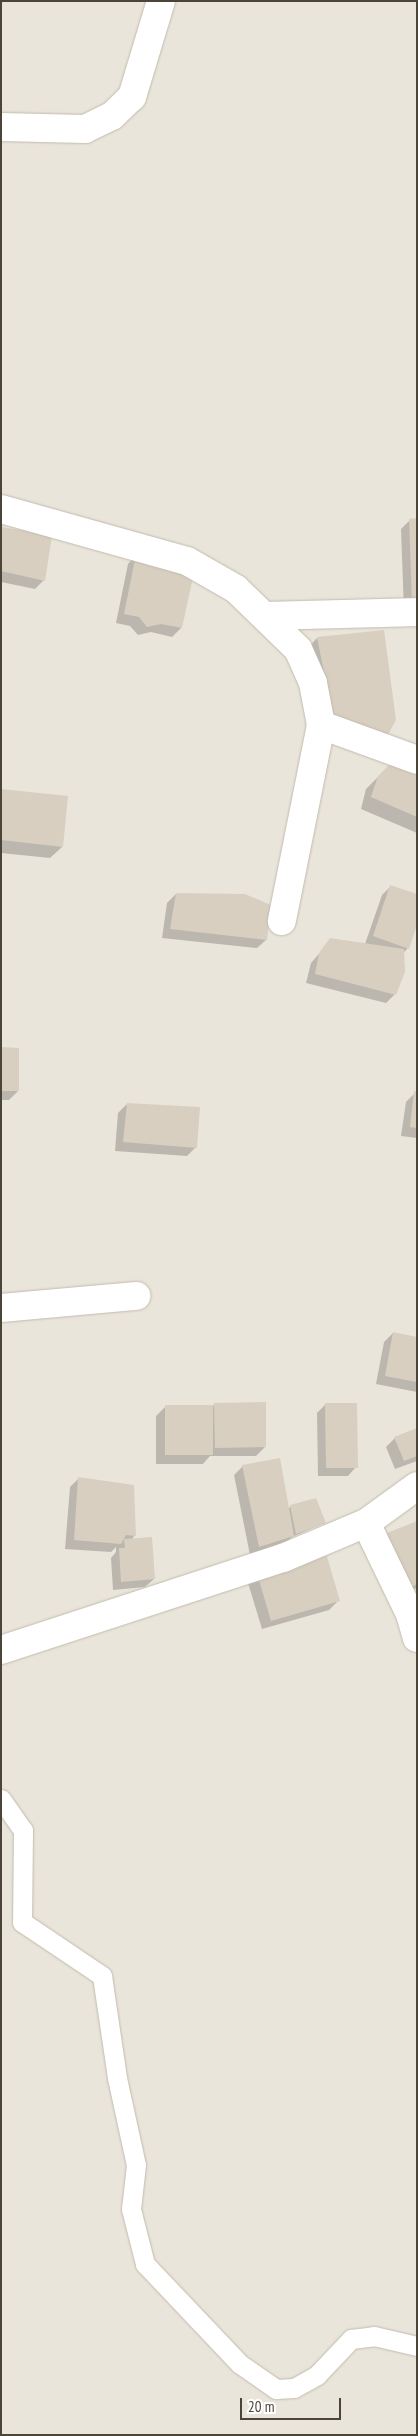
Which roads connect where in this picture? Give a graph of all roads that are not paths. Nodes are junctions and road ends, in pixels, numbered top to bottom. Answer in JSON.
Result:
{"nodes":[{"id":1,"x":161,"y":1,"type":"edge"},
{"id":2,"x":1,"y":127,"type":"edge"},
{"id":3,"x":1,"y":509,"type":"edge"},
{"id":4,"x":417,"y":612,"type":"edge"},
{"id":5,"x":268,"y":616,"type":"junction"},
{"id":6,"x":321,"y":725,"type":"junction"},
{"id":7,"x":417,"y":760,"type":"edge"},
{"id":8,"x":282,"y":921,"type":"dead end"},
{"id":9,"x":136,"y":1296,"type":"dead end"},
{"id":10,"x":1,"y":1308,"type":"edge"},
{"id":11,"x":417,"y":1486,"type":"edge"},
{"id":12,"x":366,"y":1523,"type":"junction"},
{"id":13,"x":417,"y":1638,"type":"edge"},
{"id":14,"x":1,"y":1650,"type":"edge"},
{"id":15,"x":1,"y":1799,"type":"edge"},
{"id":16,"x":417,"y":2346,"type":"edge"}],
"edges":[{"from":1,"to":2,"type":"street"},
{"from":3,"to":5,"type":"street"},
{"from":4,"to":5,"type":"street"},
{"from":5,"to":6,"type":"street"},
{"from":6,"to":7,"type":"street"},
{"from":6,"to":8,"type":"street"},
{"from":9,"to":10,"type":"street"},
{"from":11,"to":12,"type":"street"},
{"from":12,"to":13,"type":"street"},
{"from":12,"to":14,"type":"street"},
{"from":15,"to":16,"type":"lane"}]}
